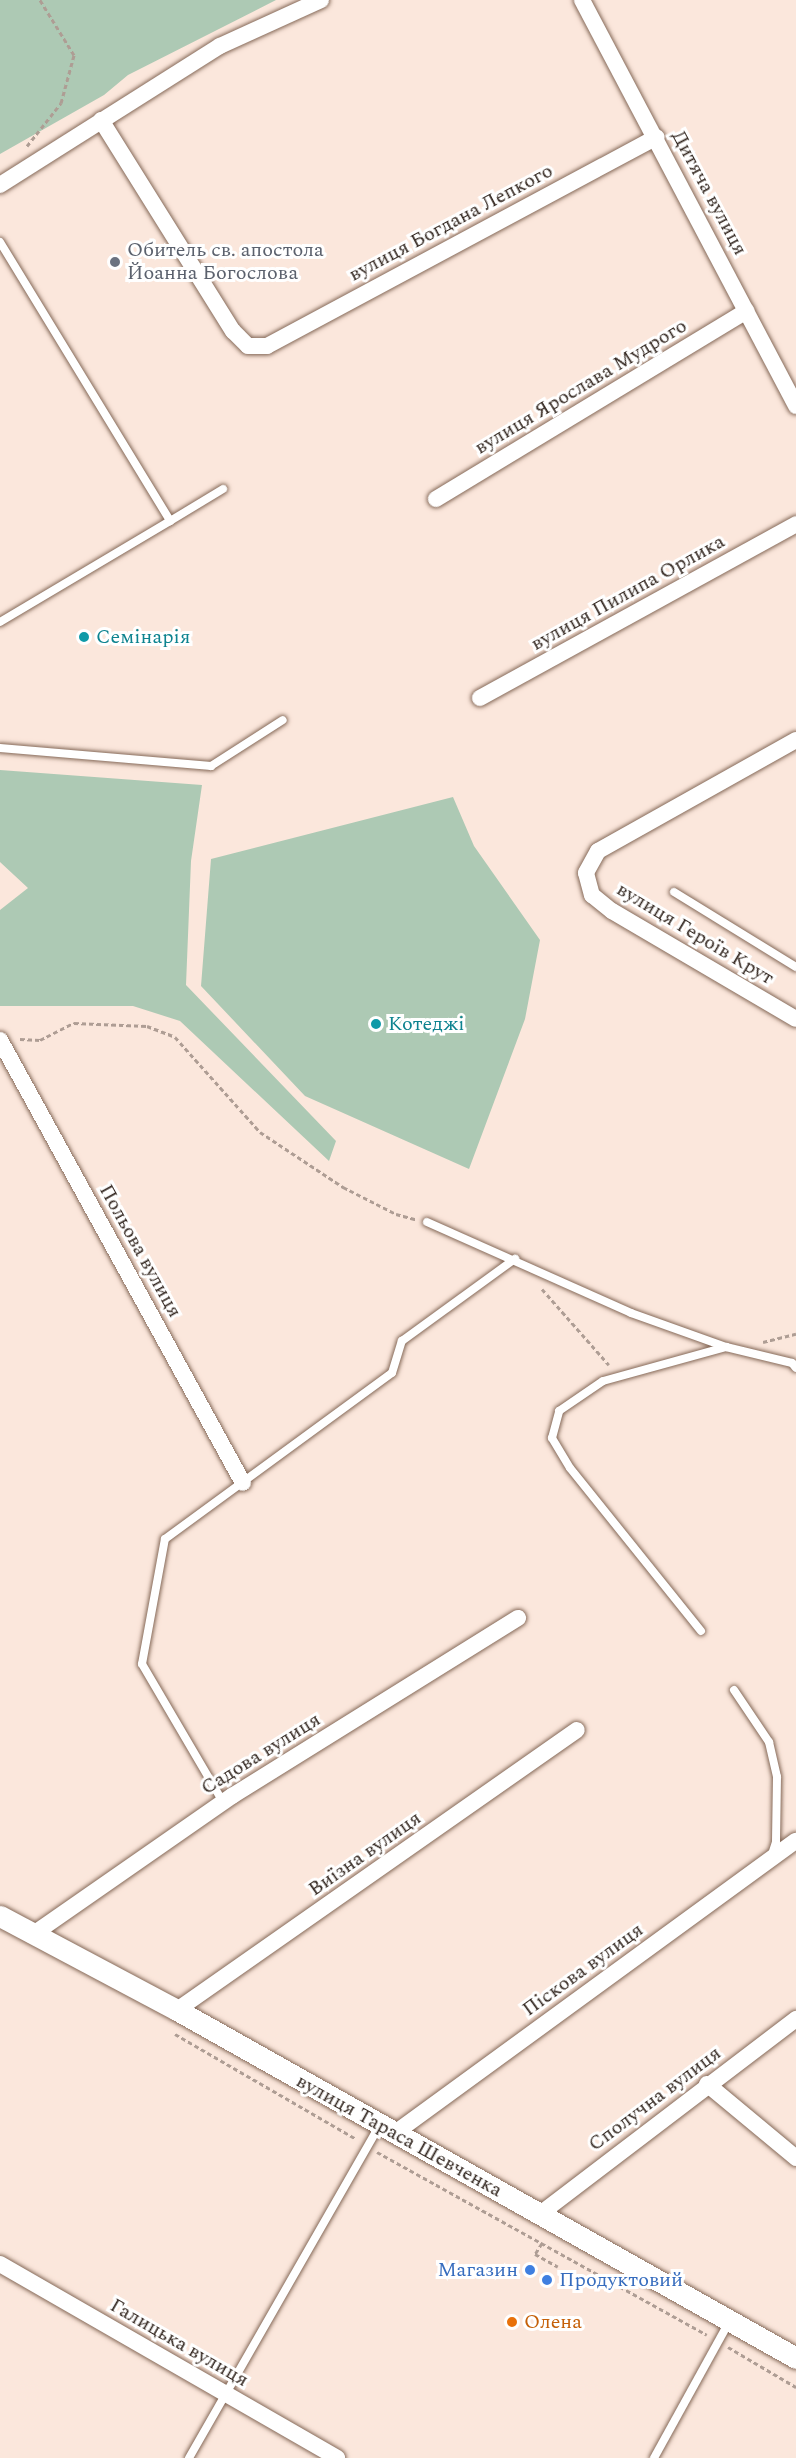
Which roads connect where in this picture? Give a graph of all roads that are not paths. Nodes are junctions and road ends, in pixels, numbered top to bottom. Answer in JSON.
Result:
{"nodes":[{"id":1,"x":321,"y":0,"type":"edge"},
{"id":2,"x":582,"y":0,"type":"edge"},
{"id":3,"x":101,"y":120,"type":"junction"},
{"id":4,"x":656,"y":137,"type":"junction"},
{"id":5,"x":0,"y":185,"type":"edge"},
{"id":6,"x":0,"y":242,"type":"edge"},
{"id":7,"x":747,"y":311,"type":"junction"},
{"id":8,"x":796,"y":406,"type":"edge"},
{"id":9,"x":223,"y":489,"type":"dead end"},
{"id":10,"x":436,"y":499,"type":"dead end"},
{"id":11,"x":170,"y":521,"type":"junction"},
{"id":12,"x":796,"y":524,"type":"edge"},
{"id":13,"x":0,"y":622,"type":"edge"},
{"id":14,"x":480,"y":698,"type":"dead end"},
{"id":15,"x":283,"y":720,"type":"dead end"},
{"id":16,"x":796,"y":740,"type":"edge"},
{"id":17,"x":0,"y":748,"type":"edge"},
{"id":18,"x":674,"y":892,"type":"dead end"},
{"id":19,"x":796,"y":967,"type":"edge"},
{"id":20,"x":796,"y":1019,"type":"edge"},
{"id":21,"x":5,"y":1039,"type":"edge"},
{"id":22,"x":427,"y":1222,"type":"road end"},
{"id":23,"x":515,"y":1259,"type":"junction"},
{"id":24,"x":726,"y":1347,"type":"junction"},
{"id":25,"x":796,"y":1368,"type":"edge"},
{"id":26,"x":243,"y":1483,"type":"junction"},
{"id":27,"x":518,"y":1618,"type":"dead end"},
{"id":28,"x":701,"y":1631,"type":"dead end"},
{"id":29,"x":734,"y":1690,"type":"dead end"},
{"id":30,"x":577,"y":1730,"type":"dead end"},
{"id":31,"x":223,"y":1802,"type":"junction"},
{"id":32,"x":796,"y":1841,"type":"edge"},
{"id":33,"x":770,"y":1860,"type":"junction"},
{"id":34,"x":0,"y":1916,"type":"edge"},
{"id":35,"x":32,"y":1935,"type":"junction"},
{"id":36,"x":177,"y":2010,"type":"junction"},
{"id":37,"x":796,"y":2019,"type":"edge"},
{"id":38,"x":707,"y":2084,"type":"junction"},
{"id":39,"x":387,"y":2130,"type":"junction"},
{"id":40,"x":796,"y":2158,"type":"edge"},
{"id":41,"x":540,"y":2214,"type":"junction"},
{"id":42,"x":0,"y":2264,"type":"edge"},
{"id":43,"x":730,"y":2320,"type":"junction"},
{"id":44,"x":796,"y":2358,"type":"edge"},
{"id":45,"x":224,"y":2394,"type":"junction"},
{"id":46,"x":189,"y":2458,"type":"edge"},
{"id":47,"x":337,"y":2458,"type":"edge"},
{"id":48,"x":654,"y":2458,"type":"edge"}],
"edges":[{"from":1,"to":3,"type":"street"},
{"from":2,"to":4,"type":"street","name":"Дитяча вулиця"},
{"from":3,"to":4,"type":"street","name":"вулиця Богдана Лепкого"},
{"from":3,"to":5,"type":"street"},
{"from":4,"to":7,"type":"street","name":"Дитяча вулиця"},
{"from":6,"to":11,"type":"lane"},
{"from":7,"to":8,"type":"street","name":"Дитяча вулиця"},
{"from":7,"to":10,"type":"street","name":"вулиця Ярослава Мудрого"},
{"from":9,"to":11,"type":"lane"},
{"from":11,"to":13,"type":"lane"},
{"from":12,"to":14,"type":"street","name":"вулиця Пилипа Орлика"},
{"from":15,"to":17,"type":"lane"},
{"from":16,"to":20,"type":"street","name":"вулиця Героїв Крут"},
{"from":18,"to":19,"type":"lane"},
{"from":21,"to":26,"type":"street","name":"Польова вулиця"},
{"from":22,"to":23,"type":"lane"},
{"from":23,"to":24,"type":"lane"},
{"from":23,"to":26,"type":"lane"},
{"from":24,"to":25,"type":"lane"},
{"from":24,"to":28,"type":"lane"},
{"from":26,"to":31,"type":"lane"},
{"from":27,"to":31,"type":"street","name":"Садова вулиця"},
{"from":29,"to":33,"type":"lane"},
{"from":30,"to":36,"type":"street","name":"Виїзна вулиця"},
{"from":31,"to":35,"type":"street","name":"Садова вулиця"},
{"from":32,"to":33,"type":"street","name":"Піскова вулиця"},
{"from":33,"to":39,"type":"street","name":"Піскова вулиця"},
{"from":34,"to":35,"type":"street","name":"вулиця Тараса Шевченка"},
{"from":35,"to":36,"type":"street","name":"вулиця Тараса Шевченка"},
{"from":36,"to":39,"type":"street","name":"вулиця Тараса Шевченка"},
{"from":37,"to":38,"type":"street","name":"Сполучна вулиця"},
{"from":38,"to":40,"type":"street"},
{"from":38,"to":41,"type":"street","name":"Сполучна вулиця"},
{"from":39,"to":41,"type":"street","name":"вулиця Тараса Шевченка"},
{"from":39,"to":45,"type":"lane"},
{"from":41,"to":43,"type":"street","name":"вулиця Тараса Шевченка"},
{"from":42,"to":45,"type":"street","name":"Галицька вулиця"},
{"from":43,"to":44,"type":"street","name":"вулиця Тараса Шевченка"},
{"from":43,"to":48,"type":"lane"},
{"from":45,"to":46,"type":"lane"},
{"from":45,"to":47,"type":"street","name":"Галицька вулиця"}]}
